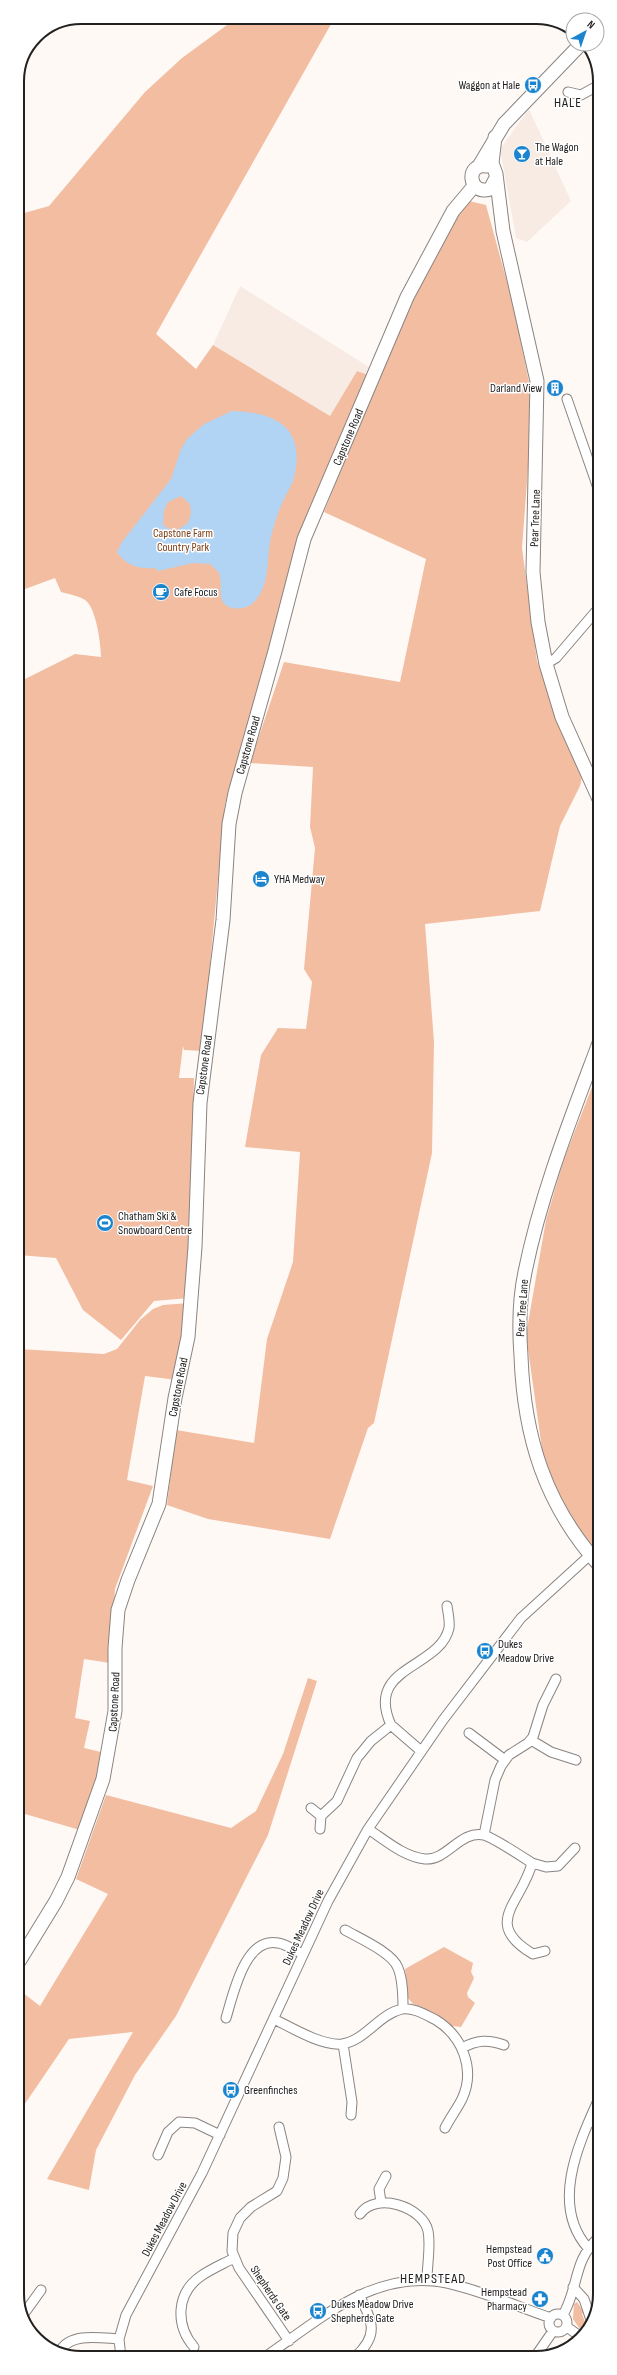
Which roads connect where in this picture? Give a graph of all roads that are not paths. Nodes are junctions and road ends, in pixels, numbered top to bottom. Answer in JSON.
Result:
{"nodes":[{"id":1,"x":573,"y":52,"type":"edge"},
{"id":2,"x":593,"y":88,"type":"edge"},
{"id":3,"x":568,"y":92,"type":"dead end"},
{"id":4,"x":495,"y":136,"type":"junction"},
{"id":5,"x":479,"y":166,"type":"junction"},
{"id":6,"x":495,"y":174,"type":"junction"},
{"id":7,"x":478,"y":188,"type":"junction"},
{"id":8,"x":503,"y":231,"type":"junction"},
{"id":9,"x":567,"y":399,"type":"dead end"},
{"id":10,"x":593,"y":473,"type":"edge"},
{"id":11,"x":593,"y":615,"type":"edge"},
{"id":12,"x":546,"y":664,"type":"junction"},
{"id":13,"x":593,"y":786,"type":"edge"},
{"id":14,"x":593,"y":1059,"type":"edge"},
{"id":15,"x":590,"y":1555,"type":"junction"},
{"id":16,"x":593,"y":1558,"type":"edge"},
{"id":17,"x":447,"y":1606,"type":"dead end"},
{"id":18,"x":556,"y":1679,"type":"dead end"},
{"id":19,"x":391,"y":1725,"type":"junction"},
{"id":20,"x":469,"y":1733,"type":"dead end"},
{"id":21,"x":531,"y":1740,"type":"junction"},
{"id":22,"x":421,"y":1751,"type":"junction"},
{"id":23,"x":505,"y":1760,"type":"junction"},
{"id":24,"x":576,"y":1760,"type":"dead end"},
{"id":25,"x":311,"y":1808,"type":"dead end"},
{"id":26,"x":321,"y":1816,"type":"junction"},
{"id":27,"x":320,"y":1829,"type":"dead end"},
{"id":28,"x":368,"y":1829,"type":"junction"},
{"id":29,"x":484,"y":1835,"type":"junction"},
{"id":30,"x":575,"y":1848,"type":"dead end"},
{"id":31,"x":532,"y":1863,"type":"junction"},
{"id":32,"x":345,"y":1930,"type":"dead end"},
{"id":33,"x":545,"y":1951,"type":"dead end"},
{"id":34,"x":24,"y":1953,"type":"edge"},
{"id":35,"x":304,"y":1954,"type":"junction"},
{"id":36,"x":403,"y":2009,"type":"junction"},
{"id":37,"x":226,"y":2018,"type":"dead end"},
{"id":38,"x":274,"y":2020,"type":"junction"},
{"id":39,"x":343,"y":2044,"type":"junction"},
{"id":40,"x":504,"y":2045,"type":"dead end"},
{"id":41,"x":462,"y":2048,"type":"junction"},
{"id":42,"x":593,"y":2112,"type":"edge"},
{"id":43,"x":351,"y":2115,"type":"dead end"},
{"id":44,"x":589,"y":2121,"type":"junction"},
{"id":45,"x":593,"y":2122,"type":"edge"},
{"id":46,"x":279,"y":2127,"type":"dead end"},
{"id":47,"x":445,"y":2128,"type":"dead end"},
{"id":48,"x":220,"y":2135,"type":"junction"},
{"id":49,"x":158,"y":2155,"type":"dead end"},
{"id":50,"x":386,"y":2176,"type":"dead end"},
{"id":51,"x":381,"y":2202,"type":"junction"},
{"id":52,"x":360,"y":2214,"type":"dead end"},
{"id":53,"x":593,"y":2243,"type":"edge"},
{"id":54,"x":588,"y":2248,"type":"junction"},
{"id":55,"x":234,"y":2258,"type":"junction"},
{"id":56,"x":427,"y":2280,"type":"junction"},
{"id":57,"x":573,"y":2288,"type":"junction"},
{"id":58,"x":41,"y":2290,"type":"dead end"},
{"id":59,"x":359,"y":2295,"type":"junction"},
{"id":60,"x":26,"y":2310,"type":"edge"},
{"id":61,"x":589,"y":2314,"type":"edge"},
{"id":62,"x":563,"y":2315,"type":"junction"},
{"id":63,"x":551,"y":2318,"type":"junction"},
{"id":64,"x":566,"y":2327,"type":"junction"},
{"id":65,"x":553,"y":2331,"type":"junction"},
{"id":66,"x":576,"y":2334,"type":"edge"},
{"id":67,"x":119,"y":2339,"type":"junction"},
{"id":68,"x":289,"y":2341,"type":"junction"},
{"id":69,"x":194,"y":2347,"type":"dead end"},
{"id":70,"x":62,"y":2348,"type":"edge"},
{"id":71,"x":120,"y":2351,"type":"edge"},
{"id":72,"x":274,"y":2351,"type":"edge"},
{"id":73,"x":361,"y":2351,"type":"edge"},
{"id":74,"x":539,"y":2351,"type":"edge"}],
"edges":[{"from":1,"to":4,"type":"street"},
{"from":2,"to":3,"type":"street"},
{"from":4,"to":5,"type":"street"},
{"from":4,"to":6,"type":"street"},
{"from":5,"to":6,"type":"street"},
{"from":5,"to":7,"type":"street"},
{"from":6,"to":7,"type":"street"},
{"from":6,"to":8,"type":"street","name":"Pear Tree Lane"},
{"from":7,"to":8,"type":"street","name":"Pear Tree Lane"},
{"from":7,"to":34,"type":"street","name":"Capstone Road"},
{"from":8,"to":12,"type":"street","name":"Pear Tree Lane"},
{"from":9,"to":10,"type":"street"},
{"from":11,"to":12,"type":"street"},
{"from":12,"to":13,"type":"street","name":"Pear Tree Lane"},
{"from":14,"to":15,"type":"street","name":"Pear Tree Lane"},
{"from":15,"to":16,"type":"street","name":"Pear Tree Lane"},
{"from":15,"to":22,"type":"street","name":"Dukes Meadow Drive"},
{"from":17,"to":19,"type":"street"},
{"from":18,"to":21,"type":"street"},
{"from":19,"to":22,"type":"street"},
{"from":19,"to":26,"type":"street"},
{"from":20,"to":23,"type":"street"},
{"from":21,"to":23,"type":"street"},
{"from":21,"to":24,"type":"street"},
{"from":22,"to":28,"type":"street","name":"Dukes Meadow Drive"},
{"from":23,"to":29,"type":"street"},
{"from":25,"to":26,"type":"street"},
{"from":26,"to":27,"type":"street"},
{"from":28,"to":29,"type":"street"},
{"from":28,"to":35,"type":"street","name":"Dukes Meadow Drive"},
{"from":29,"to":31,"type":"street"},
{"from":30,"to":31,"type":"street"},
{"from":31,"to":33,"type":"street"},
{"from":32,"to":36,"type":"street"},
{"from":35,"to":37,"type":"street"},
{"from":35,"to":38,"type":"street","name":"Dukes Meadow Drive"},
{"from":36,"to":39,"type":"street"},
{"from":36,"to":41,"type":"street"},
{"from":38,"to":39,"type":"street"},
{"from":38,"to":48,"type":"street","name":"Dukes Meadow Drive"},
{"from":39,"to":43,"type":"street"},
{"from":40,"to":41,"type":"street"},
{"from":41,"to":47,"type":"street"},
{"from":42,"to":44,"type":"street"},
{"from":44,"to":45,"type":"street"},
{"from":44,"to":54,"type":"street"},
{"from":46,"to":55,"type":"street"},
{"from":48,"to":49,"type":"street"},
{"from":48,"to":67,"type":"street","name":"Dukes Meadow Drive"},
{"from":50,"to":51,"type":"street"},
{"from":51,"to":52,"type":"street"},
{"from":51,"to":56,"type":"street"},
{"from":53,"to":54,"type":"street"},
{"from":54,"to":57,"type":"street"},
{"from":55,"to":68,"type":"street","name":"Shepherds Gate"},
{"from":55,"to":69,"type":"street"},
{"from":56,"to":59,"type":"street"},
{"from":56,"to":63,"type":"street"},
{"from":57,"to":61,"type":"street"},
{"from":57,"to":62,"type":"street"},
{"from":58,"to":60,"type":"street"},
{"from":59,"to":68,"type":"street"},
{"from":59,"to":73,"type":"street"},
{"from":62,"to":63,"type":"street"},
{"from":62,"to":64,"type":"street"},
{"from":63,"to":65,"type":"street"},
{"from":64,"to":65,"type":"street"},
{"from":64,"to":66,"type":"street"},
{"from":65,"to":74,"type":"street"},
{"from":67,"to":70,"type":"street"},
{"from":67,"to":71,"type":"street","name":"Dukes Meadow Drive"},
{"from":68,"to":72,"type":"street"}]}
